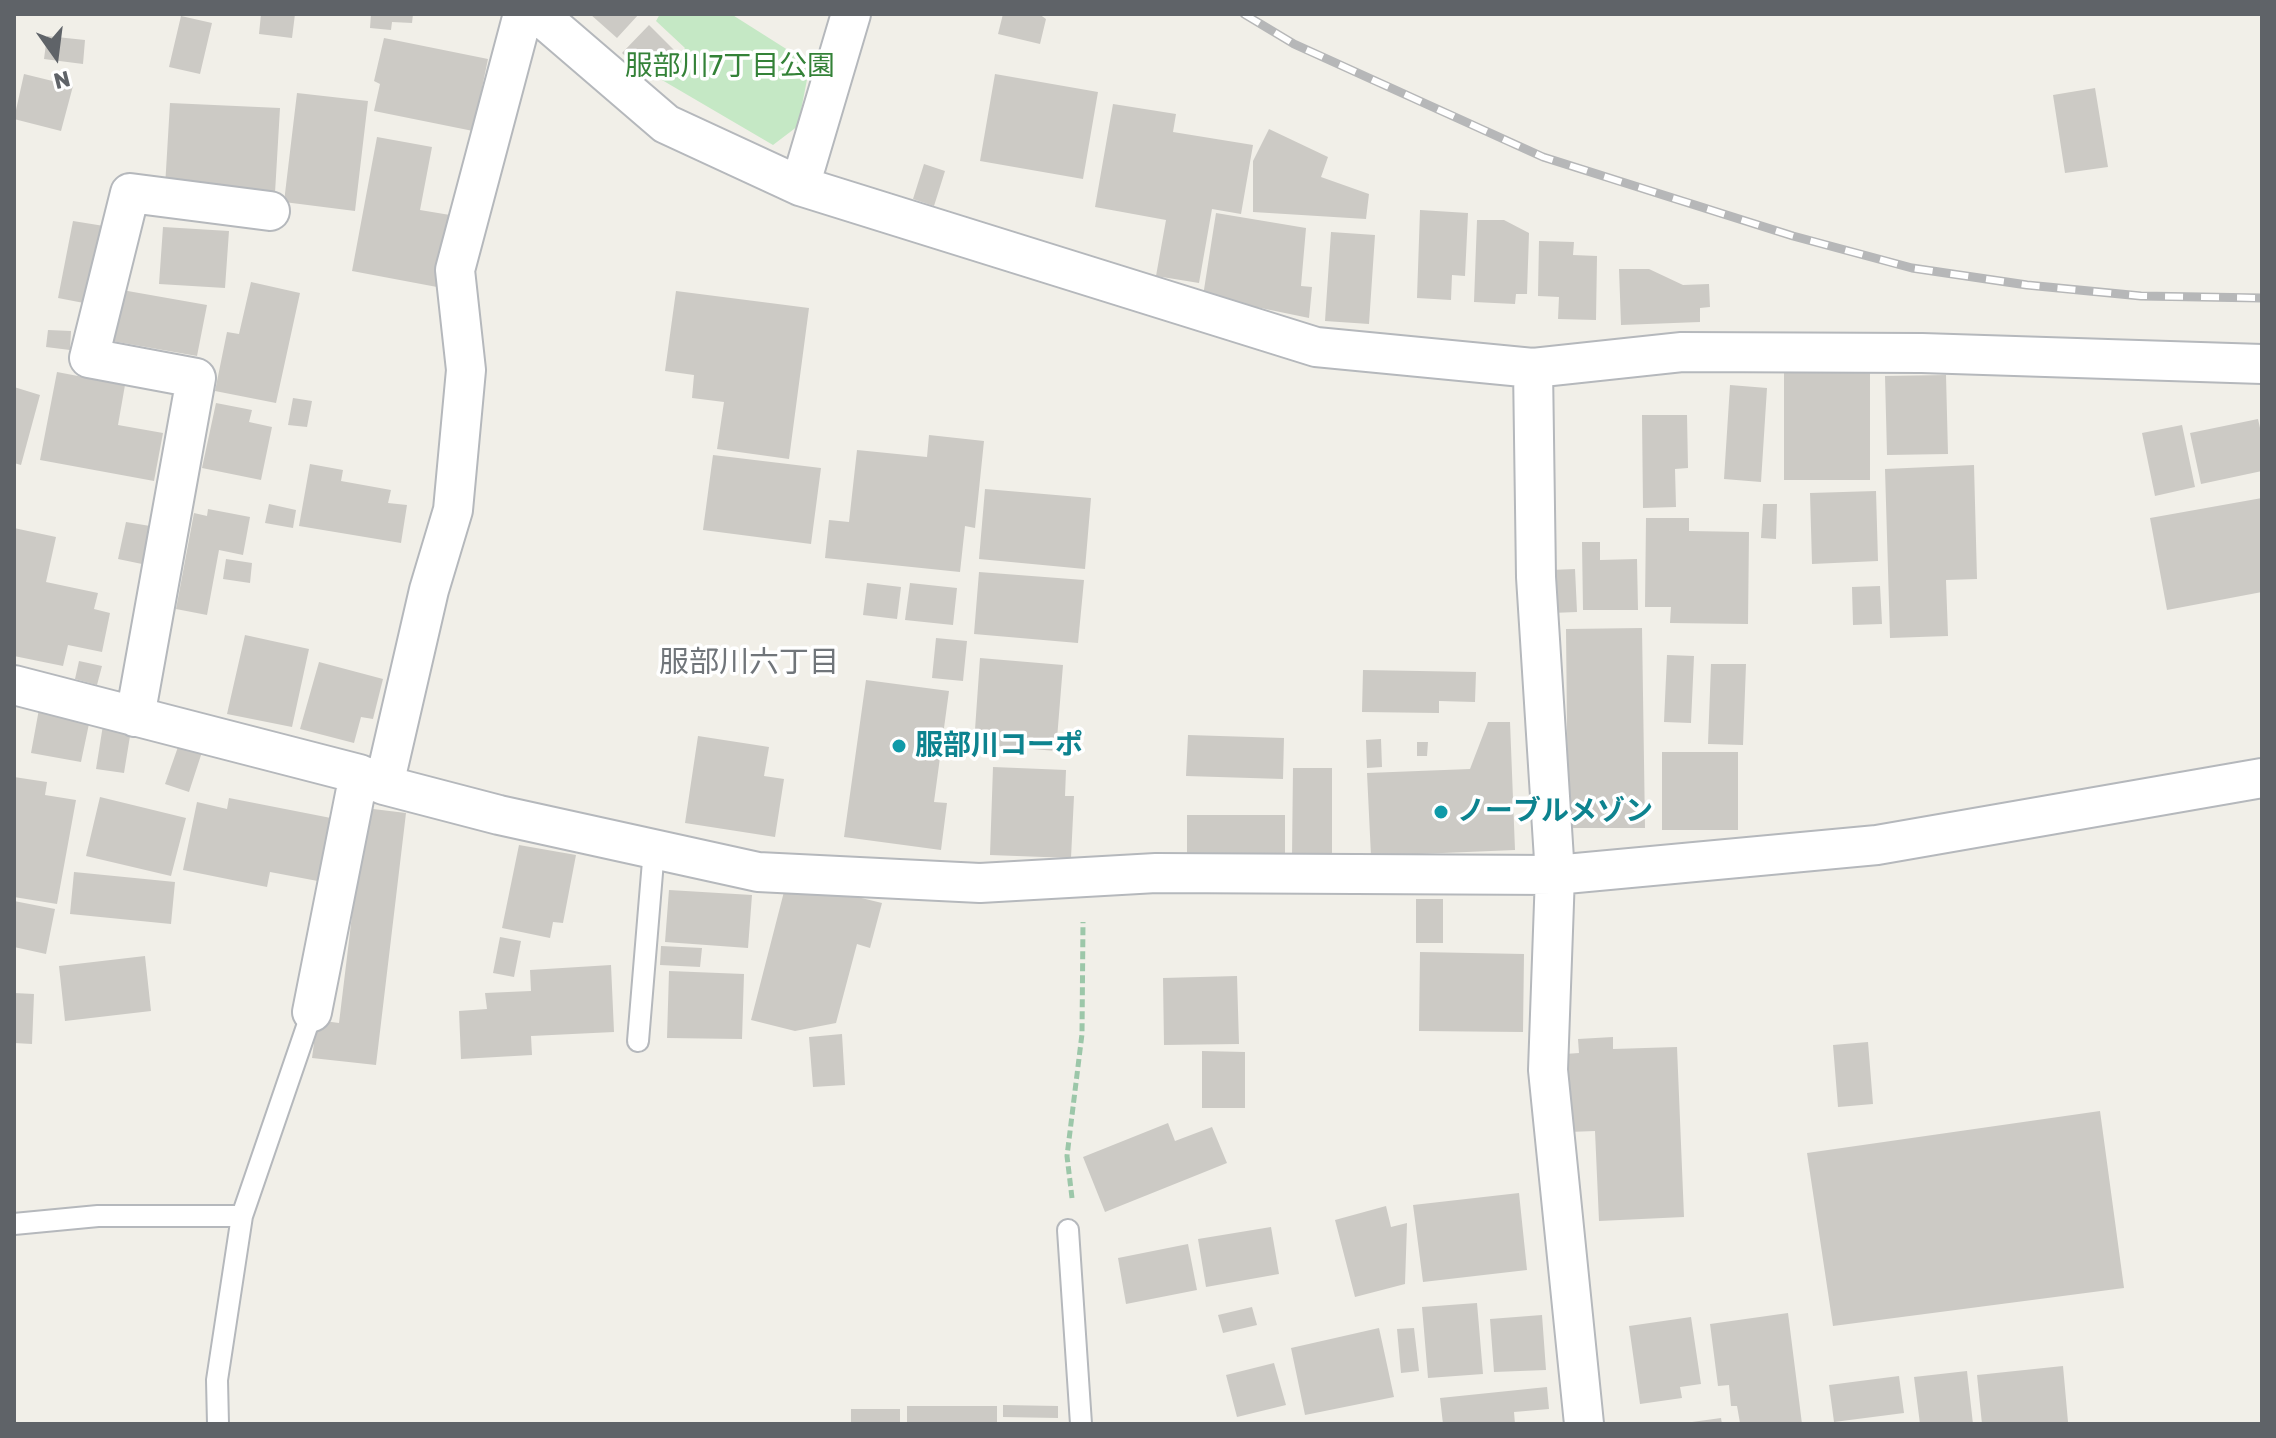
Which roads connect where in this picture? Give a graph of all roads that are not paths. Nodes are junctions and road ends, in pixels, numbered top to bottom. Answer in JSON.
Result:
{"nodes":[{"id":1,"x":523,"y":14,"type":"edge"},
{"id":2,"x":538,"y":14,"type":"edge"},
{"id":3,"x":851,"y":14,"type":"edge"},
{"id":4,"x":800,"y":186,"type":"junction"},
{"id":5,"x":270,"y":211,"type":"dead end"},
{"id":6,"x":2262,"y":364,"type":"edge"},
{"id":7,"x":1533,"y":368,"type":"junction"},
{"id":8,"x":14,"y":685,"type":"edge"},
{"id":9,"x":135,"y":717,"type":"junction"},
{"id":10,"x":2262,"y":778,"type":"edge"},
{"id":11,"x":372,"y":780,"type":"junction"},
{"id":12,"x":654,"y":849,"type":"junction"},
{"id":13,"x":1555,"y":875,"type":"junction"},
{"id":14,"x":312,"y":1012,"type":"joint"},
{"id":15,"x":638,"y":1041,"type":"dead end"},
{"id":16,"x":242,"y":1216,"type":"junction"},
{"id":17,"x":14,"y":1224,"type":"edge"},
{"id":18,"x":1068,"y":1230,"type":"road end"},
{"id":19,"x":218,"y":1424,"type":"edge"},
{"id":20,"x":1081,"y":1424,"type":"edge"},
{"id":21,"x":1584,"y":1424,"type":"edge"}],
"edges":[{"from":1,"to":11,"type":"street"},
{"from":2,"to":4,"type":"street"},
{"from":3,"to":4,"type":"street"},
{"from":4,"to":7,"type":"street"},
{"from":5,"to":9,"type":"street"},
{"from":6,"to":7,"type":"street"},
{"from":7,"to":13,"type":"street"},
{"from":8,"to":9,"type":"street"},
{"from":9,"to":11,"type":"street"},
{"from":10,"to":13,"type":"street"},
{"from":11,"to":12,"type":"street"},
{"from":11,"to":14,"type":"street"},
{"from":12,"to":13,"type":"street"},
{"from":12,"to":15,"type":"lane"},
{"from":13,"to":21,"type":"street"},
{"from":14,"to":16,"type":"lane"},
{"from":16,"to":17,"type":"lane"},
{"from":16,"to":19,"type":"lane"},
{"from":18,"to":20,"type":"lane"}]}
